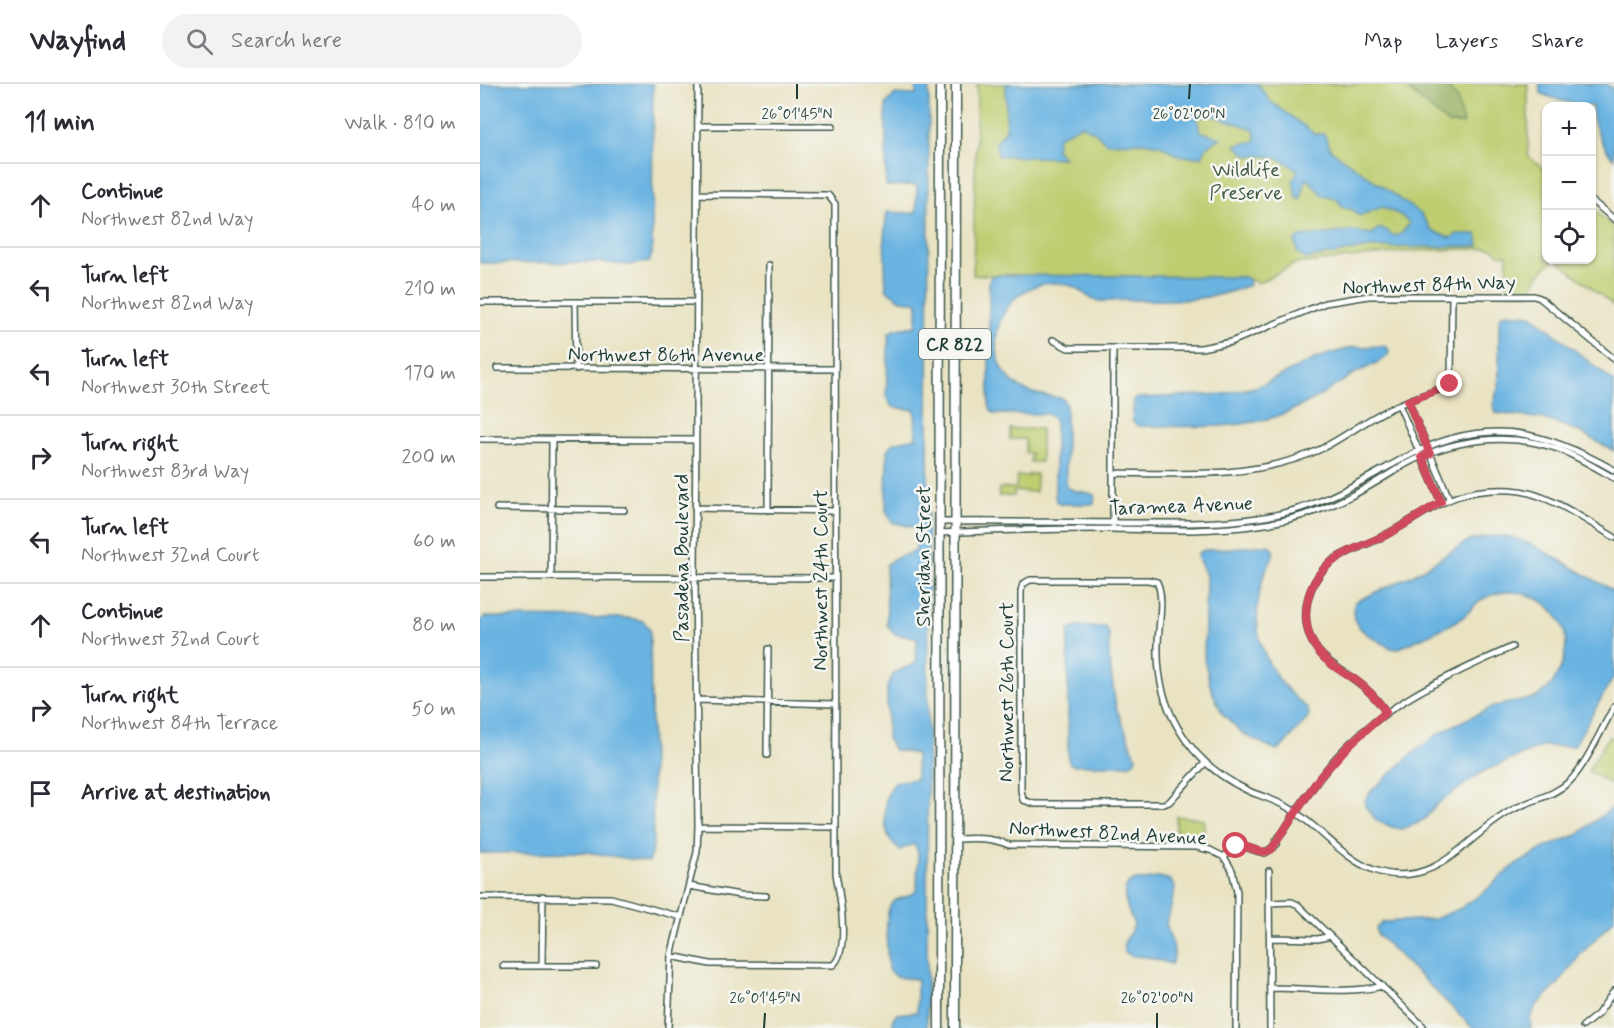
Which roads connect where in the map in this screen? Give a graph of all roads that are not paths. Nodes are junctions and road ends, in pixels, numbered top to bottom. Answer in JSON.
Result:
{"nodes":[{"id":1,"x":698,"y":84,"type":"edge"},
{"id":2,"x":940,"y":84,"type":"edge"},
{"id":3,"x":956,"y":84,"type":"edge"},
{"id":4,"x":698,"y":126,"type":"junction"},
{"id":5,"x":833,"y":126,"type":"dead end"},
{"id":6,"x":698,"y":194,"type":"junction"},
{"id":7,"x":1596,"y":204,"type":"edge"},
{"id":8,"x":1614,"y":219,"type":"edge"},
{"id":9,"x":769,"y":265,"type":"dead end"},
{"id":10,"x":1452,"y":296,"type":"junction"},
{"id":11,"x":480,"y":302,"type":"edge"},
{"id":12,"x":575,"y":302,"type":"junction"},
{"id":13,"x":698,"y":302,"type":"junction"},
{"id":14,"x":1053,"y":340,"type":"dead end"},
{"id":15,"x":1113,"y":348,"type":"junction"},
{"id":16,"x":1614,"y":359,"type":"edge"},
{"id":17,"x":497,"y":368,"type":"dead end"},
{"id":18,"x":576,"y":369,"type":"junction"},
{"id":19,"x":834,"y":369,"type":"junction"},
{"id":20,"x":698,"y":370,"type":"junction"},
{"id":21,"x":768,"y":370,"type":"junction"},
{"id":22,"x":1408,"y":401,"type":"junction"},
{"id":23,"x":1399,"y":405,"type":"junction"},
{"id":24,"x":480,"y":439,"type":"edge"},
{"id":25,"x":552,"y":440,"type":"junction"},
{"id":26,"x":696,"y":440,"type":"junction"},
{"id":27,"x":1427,"y":447,"type":"junction"},
{"id":28,"x":1419,"y":451,"type":"junction"},
{"id":29,"x":1430,"y":454,"type":"junction"},
{"id":30,"x":1422,"y":457,"type":"junction"},
{"id":31,"x":1614,"y":470,"type":"edge"},
{"id":32,"x":1114,"y":473,"type":"junction"},
{"id":33,"x":1614,"y":478,"type":"edge"},
{"id":34,"x":1449,"y":498,"type":"junction"},
{"id":35,"x":1441,"y":502,"type":"junction"},
{"id":36,"x":497,"y":508,"type":"dead end"},
{"id":37,"x":695,"y":508,"type":"junction"},
{"id":38,"x":551,"y":509,"type":"junction"},
{"id":39,"x":624,"y":510,"type":"dead end"},
{"id":40,"x":768,"y":510,"type":"junction"},
{"id":41,"x":835,"y":512,"type":"junction"},
{"id":42,"x":940,"y":522,"type":"junction"},
{"id":43,"x":955,"y":522,"type":"junction"},
{"id":44,"x":1113,"y":526,"type":"junction"},
{"id":45,"x":955,"y":532,"type":"junction"},
{"id":46,"x":940,"y":533,"type":"junction"},
{"id":47,"x":1614,"y":537,"type":"edge"},
{"id":48,"x":480,"y":577,"type":"edge"},
{"id":49,"x":551,"y":577,"type":"junction"},
{"id":50,"x":835,"y":578,"type":"junction"},
{"id":51,"x":695,"y":579,"type":"junction"},
{"id":52,"x":1512,"y":647,"type":"dead end"},
{"id":53,"x":768,"y":649,"type":"dead end"},
{"id":54,"x":698,"y":700,"type":"junction"},
{"id":55,"x":767,"y":702,"type":"junction"},
{"id":56,"x":835,"y":704,"type":"junction"},
{"id":57,"x":1614,"y":707,"type":"edge"},
{"id":58,"x":1386,"y":712,"type":"junction"},
{"id":59,"x":766,"y":755,"type":"dead end"},
{"id":60,"x":1205,"y":763,"type":"junction"},
{"id":61,"x":1296,"y":812,"type":"junction"},
{"id":62,"x":698,"y":826,"type":"junction"},
{"id":63,"x":836,"y":827,"type":"junction"},
{"id":64,"x":954,"y":839,"type":"junction"},
{"id":65,"x":1224,"y":857,"type":"junction"},
{"id":66,"x":1269,"y":871,"type":"dead end"},
{"id":67,"x":689,"y":886,"type":"junction"},
{"id":68,"x":543,"y":896,"type":"junction"},
{"id":69,"x":766,"y":896,"type":"dead end"},
{"id":70,"x":480,"y":897,"type":"edge"},
{"id":71,"x":1270,"y":903,"type":"junction"},
{"id":72,"x":681,"y":918,"type":"junction"},
{"id":73,"x":1330,"y":936,"type":"junction"},
{"id":74,"x":1270,"y":938,"type":"junction"},
{"id":75,"x":671,"y":956,"type":"junction"},
{"id":76,"x":542,"y":965,"type":"junction"},
{"id":77,"x":503,"y":966,"type":"dead end"},
{"id":78,"x":596,"y":966,"type":"dead end"},
{"id":79,"x":1382,"y":986,"type":"junction"},
{"id":80,"x":1270,"y":988,"type":"junction"},
{"id":81,"x":1614,"y":991,"type":"edge"},
{"id":82,"x":1583,"y":1026,"type":"dead end"},
{"id":83,"x":668,"y":1028,"type":"edge"},
{"id":84,"x":939,"y":1028,"type":"edge"},
{"id":85,"x":955,"y":1028,"type":"edge"},
{"id":86,"x":1236,"y":1028,"type":"edge"},
{"id":87,"x":1270,"y":1028,"type":"edge"},
{"id":88,"x":1421,"y":1028,"type":"edge"}],
"edges":[{"from":1,"to":4,"type":"street","name":"Pasadena Boulevard"},
{"from":2,"to":42,"type":"main road","name":"Sheridan Street","number":"CR 822"},
{"from":3,"to":43,"type":"main road","name":"Sheridan Street","number":"CR 822"},
{"from":4,"to":5,"type":"street"},
{"from":4,"to":6,"type":"street","name":"Pasadena Boulevard"},
{"from":6,"to":13,"type":"street","name":"Pasadena Boulevard"},
{"from":6,"to":19,"type":"street","name":"Northwest 24th Court"},
{"from":7,"to":8,"type":"street"},
{"from":9,"to":21,"type":"street"},
{"from":10,"to":15,"type":"street","name":"Northwest 84th Way"},
{"from":10,"to":16,"type":"street","name":"Northwest 84th Way"},
{"from":10,"to":22,"type":"street"},
{"from":11,"to":12,"type":"street"},
{"from":12,"to":13,"type":"street"},
{"from":12,"to":18,"type":"street"},
{"from":13,"to":20,"type":"street","name":"Pasadena Boulevard"},
{"from":14,"to":15,"type":"street","name":"Northwest 84th Way"},
{"from":15,"to":32,"type":"street"},
{"from":17,"to":18,"type":"street","name":"Northwest 86th Avenue"},
{"from":18,"to":20,"type":"street","name":"Northwest 86th Avenue"},
{"from":19,"to":21,"type":"street","name":"Northwest 86th Avenue"},
{"from":19,"to":41,"type":"street","name":"Northwest 24th Court"},
{"from":20,"to":21,"type":"street","name":"Northwest 86th Avenue"},
{"from":20,"to":26,"type":"street","name":"Pasadena Boulevard"},
{"from":21,"to":40,"type":"street"},
{"from":22,"to":23,"type":"street"},
{"from":22,"to":27,"type":"street"},
{"from":23,"to":28,"type":"street"},
{"from":23,"to":32,"type":"street"},
{"from":24,"to":25,"type":"street"},
{"from":25,"to":26,"type":"street"},
{"from":25,"to":38,"type":"street"},
{"from":26,"to":37,"type":"street","name":"Pasadena Boulevard"},
{"from":27,"to":28,"type":"street","name":"Taramea Avenue"},
{"from":27,"to":29,"type":"street"},
{"from":27,"to":31,"type":"street","name":"Taramea Avenue"},
{"from":28,"to":30,"type":"street"},
{"from":28,"to":44,"type":"street","name":"Taramea Avenue"},
{"from":29,"to":30,"type":"street","name":"Taramea Avenue"},
{"from":29,"to":33,"type":"street","name":"Taramea Avenue"},
{"from":29,"to":34,"type":"street"},
{"from":30,"to":35,"type":"street"},
{"from":30,"to":44,"type":"street","name":"Taramea Avenue"},
{"from":32,"to":44,"type":"street"},
{"from":34,"to":35,"type":"street"},
{"from":34,"to":47,"type":"street"},
{"from":35,"to":58,"type":"street"},
{"from":36,"to":38,"type":"street"},
{"from":37,"to":40,"type":"street"},
{"from":37,"to":51,"type":"street","name":"Pasadena Boulevard"},
{"from":38,"to":39,"type":"street"},
{"from":38,"to":49,"type":"street"},
{"from":40,"to":41,"type":"street"},
{"from":41,"to":50,"type":"street","name":"Northwest 24th Court"},
{"from":42,"to":43,"type":"street","name":"Taramea Avenue"},
{"from":42,"to":46,"type":"main road","name":"Sheridan Street","number":"CR 822"},
{"from":43,"to":44,"type":"street","name":"Taramea Avenue"},
{"from":43,"to":45,"type":"main road","name":"Sheridan Street","number":"CR 822"},
{"from":44,"to":45,"type":"street"},
{"from":45,"to":46,"type":"street"},
{"from":45,"to":64,"type":"main road","name":"Sheridan Street","number":"CR 822"},
{"from":46,"to":84,"type":"main road","name":"Sheridan Street","number":"CR 822"},
{"from":48,"to":49,"type":"street"},
{"from":49,"to":51,"type":"street"},
{"from":50,"to":51,"type":"street"},
{"from":50,"to":56,"type":"street","name":"Northwest 24th Court"},
{"from":51,"to":54,"type":"street","name":"Pasadena Boulevard"},
{"from":52,"to":58,"type":"street"},
{"from":53,"to":55,"type":"street"},
{"from":54,"to":55,"type":"street"},
{"from":54,"to":62,"type":"street","name":"Pasadena Boulevard"},
{"from":55,"to":56,"type":"street"},
{"from":55,"to":59,"type":"street"},
{"from":56,"to":63,"type":"street","name":"Northwest 24th Court"},
{"from":57,"to":61,"type":"street"},
{"from":58,"to":61,"type":"street"},
{"from":60,"to":60,"type":"street","name":"Northwest 26th Court"},
{"from":60,"to":61,"type":"street"},
{"from":61,"to":65,"type":"street"},
{"from":62,"to":63,"type":"street"},
{"from":62,"to":67,"type":"street","name":"Pasadena Boulevard"},
{"from":63,"to":75,"type":"street","name":"Northwest 24th Court"},
{"from":64,"to":65,"type":"street","name":"Northwest 82nd Avenue"},
{"from":64,"to":85,"type":"main road","name":"Sheridan Street","number":"CR 822"},
{"from":65,"to":86,"type":"street"},
{"from":66,"to":71,"type":"street"},
{"from":67,"to":69,"type":"street"},
{"from":67,"to":72,"type":"street","name":"Pasadena Boulevard"},
{"from":68,"to":70,"type":"street"},
{"from":68,"to":72,"type":"street"},
{"from":68,"to":76,"type":"street"},
{"from":71,"to":73,"type":"street"},
{"from":71,"to":74,"type":"street"},
{"from":72,"to":75,"type":"street","name":"Pasadena Boulevard"},
{"from":73,"to":74,"type":"street"},
{"from":73,"to":79,"type":"street"},
{"from":74,"to":80,"type":"street"},
{"from":75,"to":83,"type":"street","name":"Pasadena Boulevard"},
{"from":76,"to":77,"type":"street"},
{"from":76,"to":78,"type":"street"},
{"from":79,"to":80,"type":"street"},
{"from":79,"to":88,"type":"street"},
{"from":80,"to":87,"type":"street"},
{"from":81,"to":82,"type":"street"}]}
